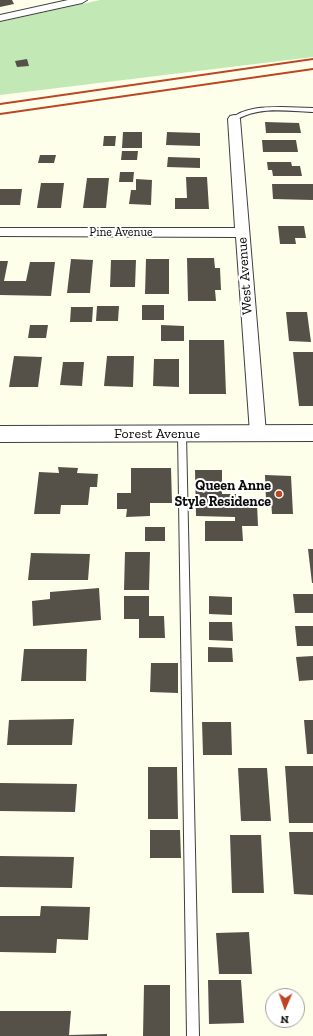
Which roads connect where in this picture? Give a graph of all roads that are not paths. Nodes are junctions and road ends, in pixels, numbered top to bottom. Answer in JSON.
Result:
{"nodes":[{"id":1,"x":82,"y":0,"type":"edge"},
{"id":2,"x":0,"y":18,"type":"edge"},
{"id":3,"x":313,"y":110,"type":"edge"},
{"id":4,"x":234,"y":119,"type":"joint"},
{"id":5,"x":0,"y":232,"type":"edge"},
{"id":6,"x":242,"y":233,"type":"junction"},
{"id":7,"x":258,"y":433,"type":"junction"},
{"id":8,"x":313,"y":433,"type":"edge"},
{"id":9,"x":0,"y":434,"type":"edge"},
{"id":10,"x":182,"y":434,"type":"junction"},
{"id":11,"x":193,"y":1036,"type":"edge"}],
"edges":[{"from":1,"to":2,"type":"street"},
{"from":3,"to":4,"type":"lane"},
{"from":4,"to":6,"type":"street","name":"West Avenue"},
{"from":5,"to":6,"type":"street","name":"Pine Avenue"},
{"from":6,"to":7,"type":"street","name":"West Avenue"},
{"from":7,"to":8,"type":"street","name":"Forest Avenue"},
{"from":7,"to":10,"type":"street","name":"Forest Avenue"},
{"from":9,"to":10,"type":"street","name":"Forest Avenue"},
{"from":10,"to":11,"type":"lane"}]}
